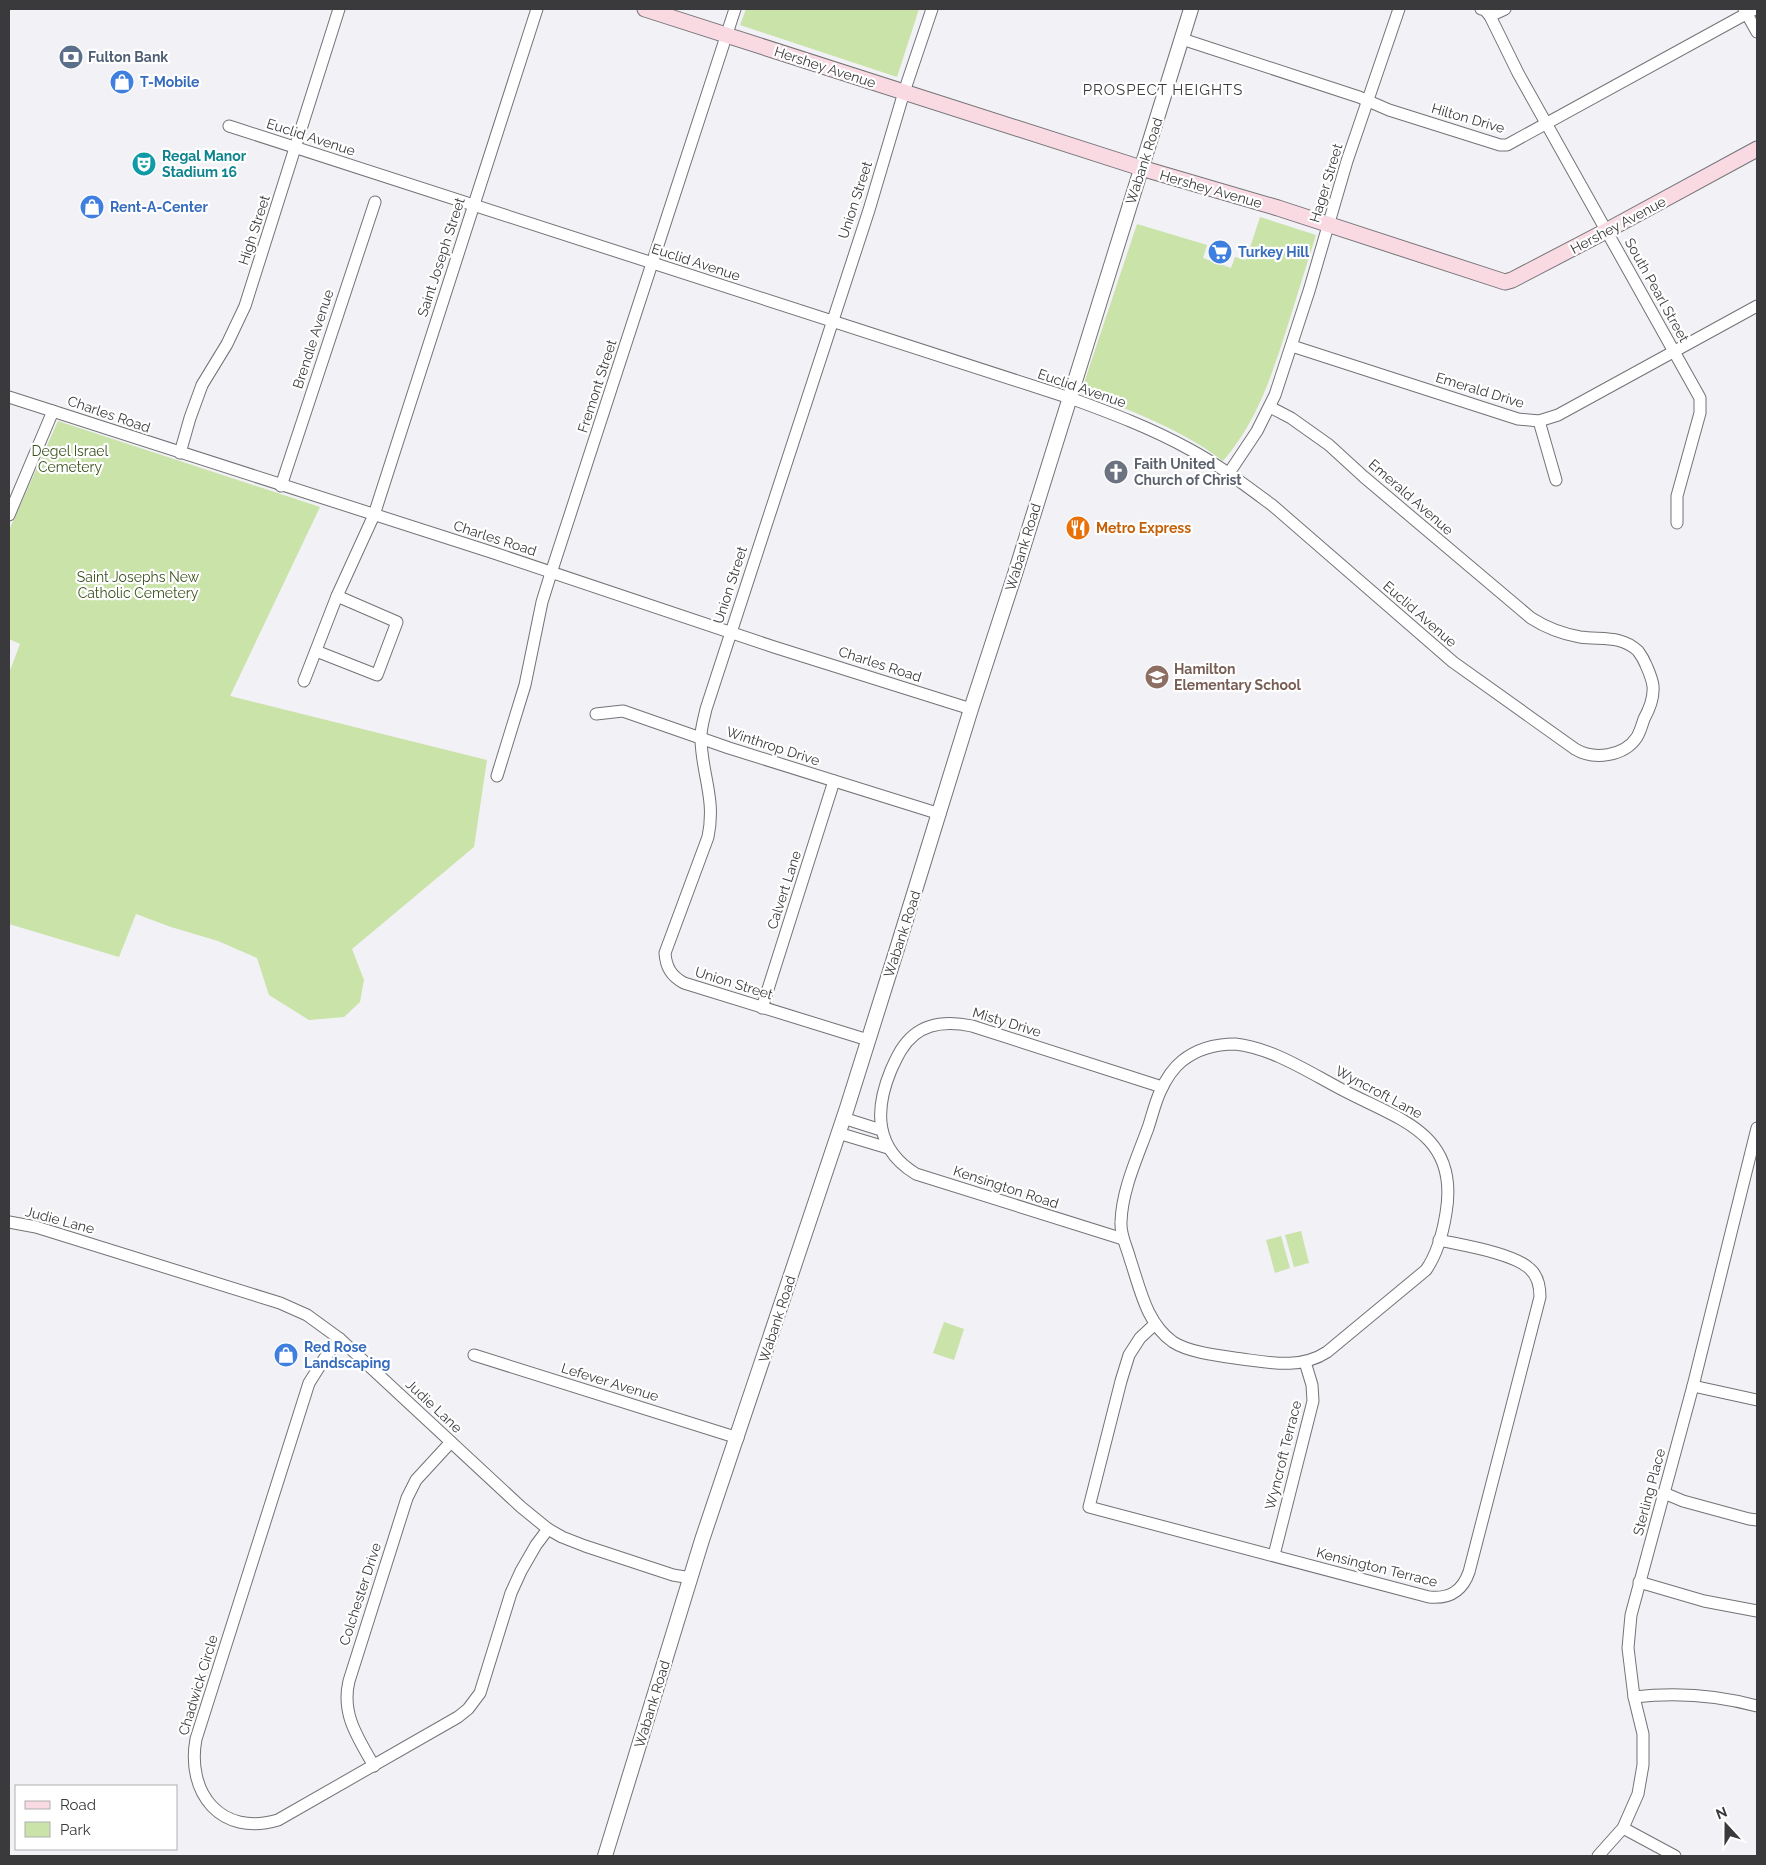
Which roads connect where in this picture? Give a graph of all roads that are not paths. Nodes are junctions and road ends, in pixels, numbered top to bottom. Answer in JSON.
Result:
{"nodes":[{"id":1,"x":339,"y":9,"type":"edge"},
{"id":2,"x":537,"y":9,"type":"edge"},
{"id":3,"x":645,"y":9,"type":"edge"},
{"id":4,"x":735,"y":9,"type":"edge"},
{"id":5,"x":932,"y":9,"type":"edge"},
{"id":6,"x":1192,"y":9,"type":"edge"},
{"id":7,"x":1398,"y":9,"type":"edge"},
{"id":8,"x":1480,"y":9,"type":"edge"},
{"id":9,"x":1505,"y":9,"type":"edge"},
{"id":10,"x":1749,"y":10,"type":"edge"},
{"id":11,"x":1490,"y":16,"type":"junction"},
{"id":12,"x":1757,"y":32,"type":"edge"},
{"id":13,"x":726,"y":35,"type":"junction"},
{"id":14,"x":1182,"y":39,"type":"junction"},
{"id":15,"x":904,"y":92,"type":"junction"},
{"id":16,"x":1368,"y":101,"type":"junction"},
{"id":17,"x":1546,"y":123,"type":"junction"},
{"id":18,"x":229,"y":126,"type":"dead end"},
{"id":19,"x":295,"y":147,"type":"junction"},
{"id":20,"x":1757,"y":149,"type":"edge"},
{"id":21,"x":1141,"y":168,"type":"junction"},
{"id":22,"x":375,"y":202,"type":"dead end"},
{"id":23,"x":473,"y":205,"type":"junction"},
{"id":24,"x":1329,"y":224,"type":"junction"},
{"id":25,"x":1606,"y":231,"type":"junction"},
{"id":26,"x":652,"y":264,"type":"junction"},
{"id":27,"x":1757,"y":306,"type":"edge"},
{"id":28,"x":832,"y":321,"type":"junction"},
{"id":29,"x":1292,"y":346,"type":"junction"},
{"id":30,"x":1674,"y":352,"type":"junction"},
{"id":31,"x":9,"y":398,"type":"edge"},
{"id":32,"x":1070,"y":398,"type":"junction"},
{"id":33,"x":1270,"y":407,"type":"junction"},
{"id":34,"x":53,"y":411,"type":"junction"},
{"id":35,"x":1539,"y":421,"type":"junction"},
{"id":36,"x":180,"y":452,"type":"junction"},
{"id":37,"x":1229,"y":473,"type":"junction"},
{"id":38,"x":1556,"y":480,"type":"dead end"},
{"id":39,"x":281,"y":486,"type":"junction"},
{"id":40,"x":9,"y":515,"type":"edge"},
{"id":41,"x":374,"y":515,"type":"junction"},
{"id":42,"x":1677,"y":524,"type":"dead end"},
{"id":43,"x":551,"y":573,"type":"junction"},
{"id":44,"x":337,"y":596,"type":"junction"},
{"id":45,"x":1527,"y":615,"type":"joint"},
{"id":46,"x":731,"y":632,"type":"junction"},
{"id":47,"x":316,"y":651,"type":"junction"},
{"id":48,"x":304,"y":681,"type":"dead end"},
{"id":49,"x":971,"y":709,"type":"junction"},
{"id":50,"x":596,"y":714,"type":"dead end"},
{"id":51,"x":700,"y":738,"type":"junction"},
{"id":52,"x":497,"y":776,"type":"dead end"},
{"id":53,"x":834,"y":781,"type":"junction"},
{"id":54,"x":940,"y":814,"type":"junction"},
{"id":55,"x":762,"y":1008,"type":"junction"},
{"id":56,"x":868,"y":1040,"type":"junction"},
{"id":57,"x":1162,"y":1087,"type":"junction"},
{"id":58,"x":843,"y":1118,"type":"junction"},
{"id":59,"x":1757,"y":1128,"type":"edge"},
{"id":60,"x":881,"y":1130,"type":"junction"},
{"id":61,"x":838,"y":1134,"type":"junction"},
{"id":62,"x":1756,"y":1141,"type":"edge"},
{"id":63,"x":888,"y":1148,"type":"junction"},
{"id":64,"x":9,"y":1222,"type":"edge"},
{"id":65,"x":1123,"y":1239,"type":"junction"},
{"id":66,"x":1439,"y":1240,"type":"junction"},
{"id":67,"x":1155,"y":1324,"type":"junction"},
{"id":68,"x":340,"y":1338,"type":"junction"},
{"id":69,"x":474,"y":1355,"type":"dead end"},
{"id":70,"x":1305,"y":1362,"type":"junction"},
{"id":71,"x":1693,"y":1386,"type":"junction"},
{"id":72,"x":1757,"y":1400,"type":"edge"},
{"id":73,"x":738,"y":1438,"type":"junction"},
{"id":74,"x":451,"y":1442,"type":"junction"},
{"id":75,"x":1664,"y":1493,"type":"junction"},
{"id":76,"x":1757,"y":1520,"type":"edge"},
{"id":77,"x":548,"y":1529,"type":"junction"},
{"id":78,"x":1274,"y":1555,"type":"junction"},
{"id":79,"x":691,"y":1578,"type":"junction"},
{"id":80,"x":1639,"y":1582,"type":"junction"},
{"id":81,"x":1757,"y":1611,"type":"edge"},
{"id":82,"x":1634,"y":1697,"type":"junction"},
{"id":83,"x":1757,"y":1706,"type":"edge"},
{"id":84,"x":374,"y":1766,"type":"junction"},
{"id":85,"x":1624,"y":1828,"type":"junction"},
{"id":86,"x":604,"y":1856,"type":"edge"},
{"id":87,"x":1598,"y":1856,"type":"edge"},
{"id":88,"x":1675,"y":1856,"type":"edge"}],
"edges":[{"from":1,"to":19,"type":"street","name":"High Street"},
{"from":2,"to":23,"type":"street","name":"Saint Joseph Street"},
{"from":3,"to":13,"type":"main road","name":"Hershey Avenue"},
{"from":4,"to":13,"type":"street","name":"Fremont Street"},
{"from":5,"to":15,"type":"street","name":"Union Street"},
{"from":6,"to":14,"type":"street","name":"Wabank Road"},
{"from":7,"to":16,"type":"street","name":"Hager Street"},
{"from":8,"to":11,"type":"street","name":"South Pearl Street"},
{"from":9,"to":11,"type":"street"},
{"from":10,"to":12,"type":"street"},
{"from":10,"to":17,"type":"street","name":"Hilton Drive"},
{"from":11,"to":17,"type":"street","name":"South Pearl Street"},
{"from":13,"to":15,"type":"main road","name":"Hershey Avenue"},
{"from":13,"to":26,"type":"street","name":"Fremont Street"},
{"from":14,"to":16,"type":"street","name":"Hilton Drive"},
{"from":14,"to":21,"type":"street","name":"Wabank Road"},
{"from":15,"to":21,"type":"main road","name":"Hershey Avenue"},
{"from":15,"to":28,"type":"street","name":"Union Street"},
{"from":16,"to":17,"type":"street","name":"Hilton Drive"},
{"from":16,"to":24,"type":"street","name":"Hager Street"},
{"from":17,"to":25,"type":"street","name":"South Pearl Street"},
{"from":18,"to":19,"type":"street","name":"Euclid Avenue"},
{"from":19,"to":23,"type":"street","name":"Euclid Avenue"},
{"from":19,"to":36,"type":"street","name":"High Street"},
{"from":20,"to":25,"type":"main road","name":"Hershey Avenue"},
{"from":21,"to":24,"type":"main road","name":"Hershey Avenue"},
{"from":21,"to":32,"type":"street","name":"Wabank Road"},
{"from":22,"to":39,"type":"street","name":"Brendle Avenue"},
{"from":23,"to":26,"type":"street","name":"Euclid Avenue"},
{"from":23,"to":41,"type":"street","name":"Saint Joseph Street"},
{"from":24,"to":25,"type":"main road","name":"Hershey Avenue"},
{"from":24,"to":29,"type":"street","name":"Hager Street"},
{"from":25,"to":30,"type":"street","name":"South Pearl Street"},
{"from":26,"to":28,"type":"street","name":"Euclid Avenue"},
{"from":26,"to":43,"type":"street","name":"Fremont Street"},
{"from":27,"to":30,"type":"street","name":"Emerald Drive"},
{"from":28,"to":32,"type":"street","name":"Euclid Avenue"},
{"from":28,"to":46,"type":"street","name":"Union Street"},
{"from":29,"to":33,"type":"street","name":"Hager Street"},
{"from":29,"to":35,"type":"street","name":"Emerald Drive"},
{"from":30,"to":35,"type":"street","name":"Emerald Drive"},
{"from":30,"to":42,"type":"street","name":"South Pearl Street"},
{"from":31,"to":34,"type":"street","name":"Charles Road"},
{"from":32,"to":37,"type":"street","name":"Euclid Avenue"},
{"from":32,"to":49,"type":"street","name":"Wabank Road"},
{"from":33,"to":37,"type":"street","name":"Hager Street"},
{"from":33,"to":45,"type":"street","name":"Emerald Avenue"},
{"from":34,"to":36,"type":"street","name":"Charles Road"},
{"from":34,"to":40,"type":"street"},
{"from":35,"to":38,"type":"street"},
{"from":36,"to":39,"type":"street","name":"Charles Road"},
{"from":37,"to":45,"type":"street","name":"Euclid Avenue"},
{"from":39,"to":41,"type":"street","name":"Charles Road"},
{"from":41,"to":43,"type":"street","name":"Charles Road"},
{"from":41,"to":44,"type":"street","name":"Saint Joseph Street"},
{"from":43,"to":46,"type":"street","name":"Charles Road"},
{"from":43,"to":52,"type":"street","name":"Fremont Street"},
{"from":44,"to":47,"type":"street","name":"Saint Joseph Street"},
{"from":44,"to":47,"type":"street"},
{"from":46,"to":49,"type":"street","name":"Charles Road"},
{"from":46,"to":51,"type":"street","name":"Union Street"},
{"from":47,"to":48,"type":"street","name":"Saint Joseph Street"},
{"from":49,"to":54,"type":"street","name":"Wabank Road"},
{"from":50,"to":51,"type":"street","name":"Winthrop Drive"},
{"from":51,"to":53,"type":"street","name":"Winthrop Drive"},
{"from":51,"to":55,"type":"street","name":"Union Street"},
{"from":53,"to":54,"type":"street","name":"Winthrop Drive"},
{"from":53,"to":55,"type":"street","name":"Calvert Lane"},
{"from":54,"to":56,"type":"street","name":"Wabank Road"},
{"from":55,"to":56,"type":"street","name":"Union Street"},
{"from":56,"to":58,"type":"street","name":"Wabank Road"},
{"from":57,"to":60,"type":"street","name":"Misty Drive"},
{"from":57,"to":65,"type":"street","name":"Wyncroft Lane"},
{"from":57,"to":66,"type":"street","name":"Wyncroft Lane"},
{"from":58,"to":60,"type":"street"},
{"from":58,"to":61,"type":"street","name":"Wabank Road"},
{"from":59,"to":62,"type":"street","name":"Sterling Place"},
{"from":60,"to":63,"type":"street","name":"Kensington Road"},
{"from":61,"to":63,"type":"street"},
{"from":61,"to":73,"type":"street","name":"Wabank Road"},
{"from":62,"to":71,"type":"street","name":"Sterling Place"},
{"from":63,"to":65,"type":"street","name":"Kensington Road"},
{"from":64,"to":68,"type":"street","name":"Judie Lane"},
{"from":65,"to":67,"type":"street","name":"Wyncroft Lane"},
{"from":66,"to":70,"type":"street","name":"Wyncroft Lane"},
{"from":66,"to":78,"type":"street","name":"Kensington Terrace"},
{"from":67,"to":70,"type":"street","name":"Wyncroft Lane"},
{"from":67,"to":78,"type":"street","name":"Kensington Terrace"},
{"from":68,"to":74,"type":"street","name":"Judie Lane"},
{"from":68,"to":84,"type":"street","name":"Chadwick Circle"},
{"from":69,"to":73,"type":"street","name":"Lefever Avenue"},
{"from":70,"to":78,"type":"street","name":"Wyncroft Terrace"},
{"from":71,"to":72,"type":"street"},
{"from":71,"to":75,"type":"street","name":"Sterling Place"},
{"from":73,"to":79,"type":"street","name":"Wabank Road"},
{"from":74,"to":77,"type":"street","name":"Judie Lane"},
{"from":74,"to":84,"type":"street","name":"Colchester Drive"},
{"from":75,"to":76,"type":"street"},
{"from":75,"to":80,"type":"street","name":"Sterling Place"},
{"from":77,"to":79,"type":"street","name":"Judie Lane"},
{"from":77,"to":84,"type":"street","name":"Chadwick Circle"},
{"from":79,"to":86,"type":"street","name":"Wabank Road"},
{"from":80,"to":81,"type":"street"},
{"from":80,"to":82,"type":"street","name":"Sterling Place"},
{"from":82,"to":83,"type":"street"},
{"from":82,"to":85,"type":"street","name":"Sterling Place"},
{"from":85,"to":87,"type":"street","name":"Sterling Place"},
{"from":85,"to":88,"type":"street"}]}
